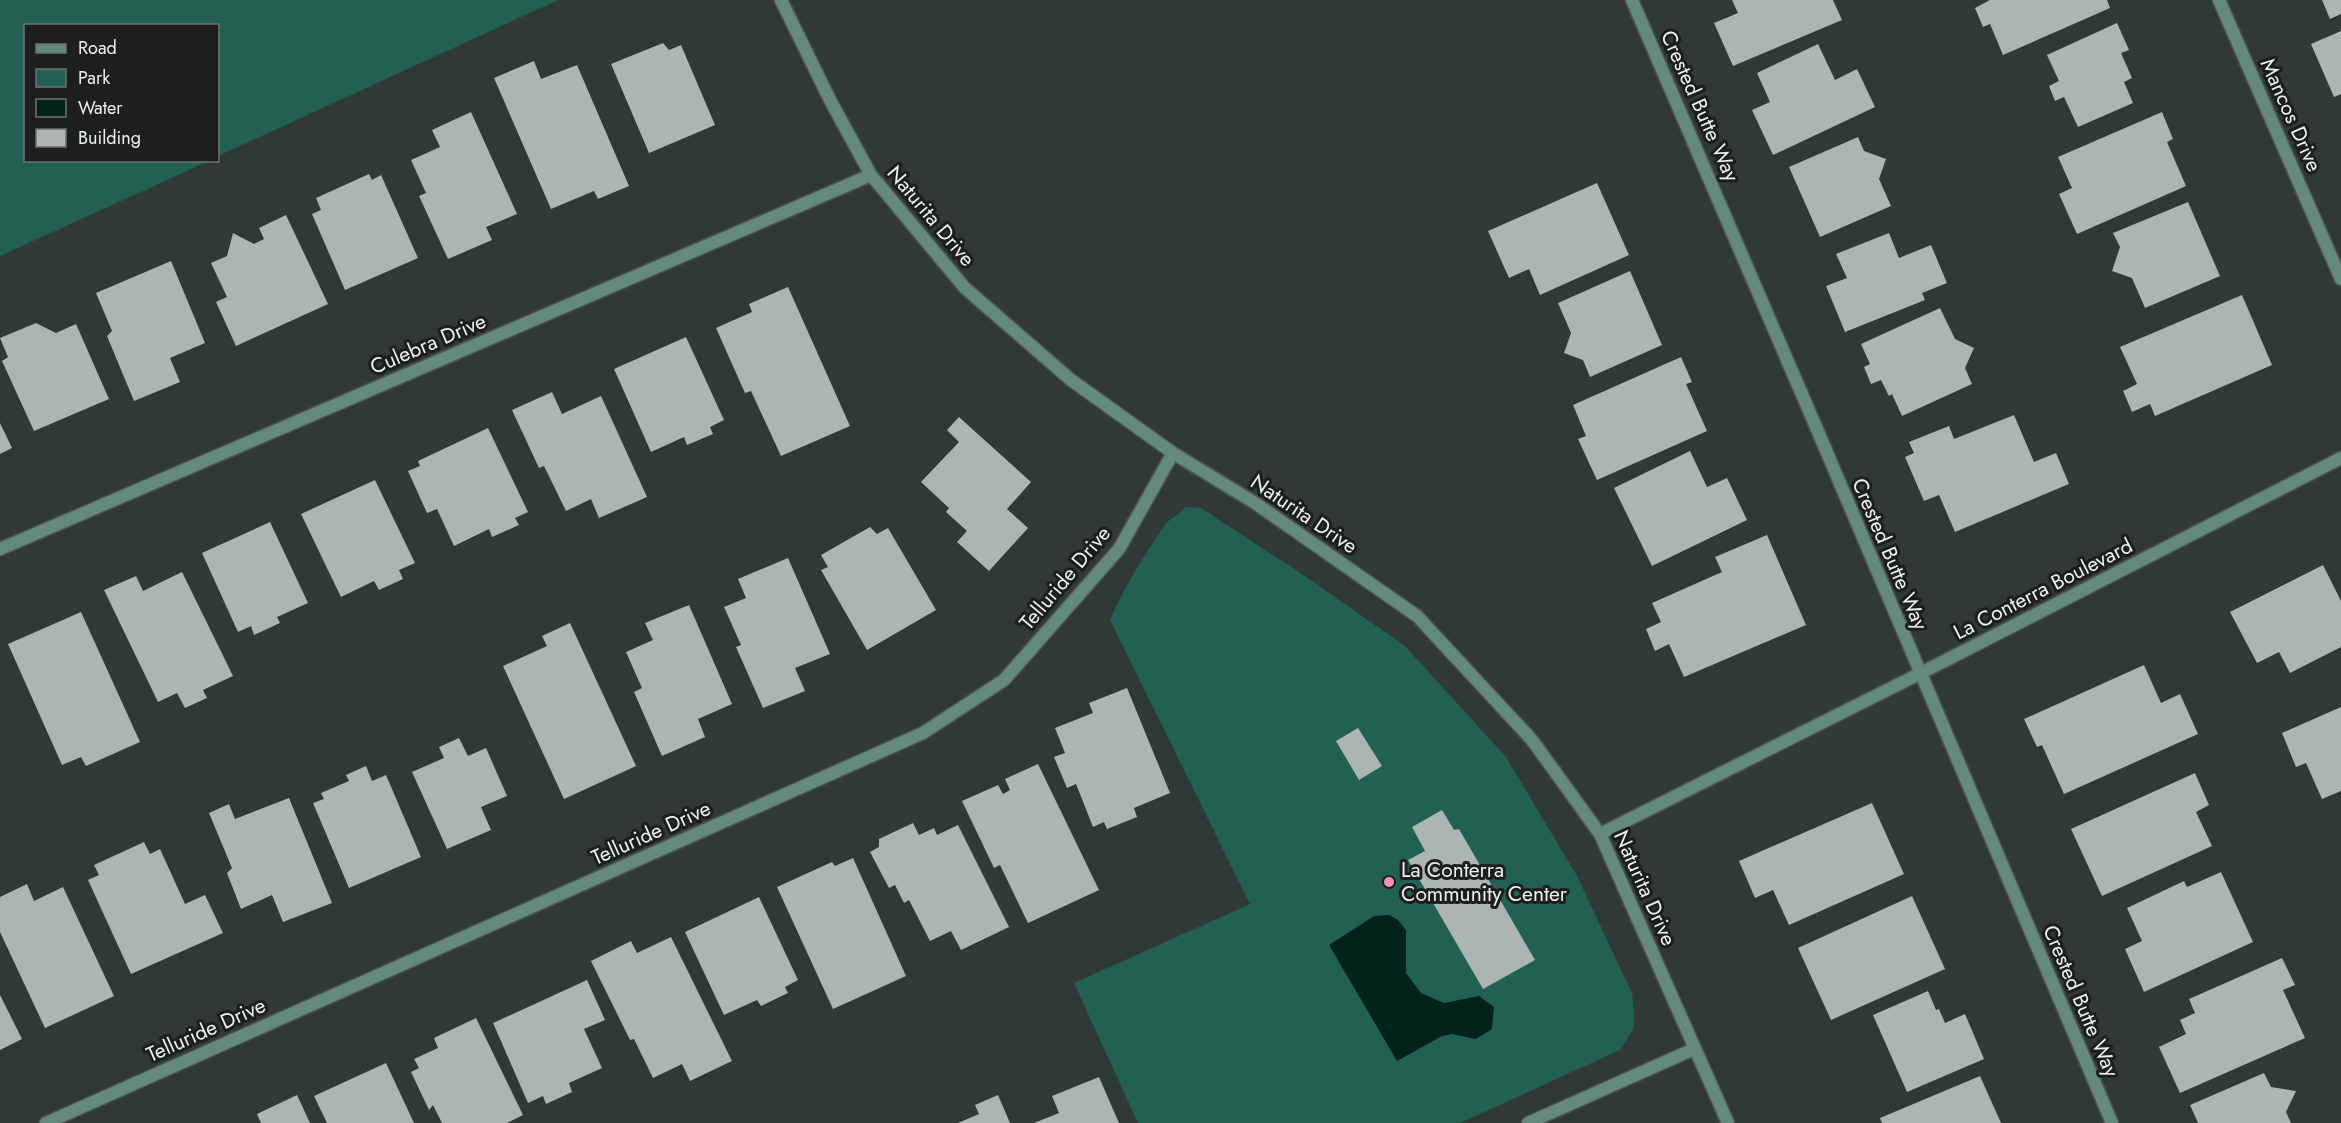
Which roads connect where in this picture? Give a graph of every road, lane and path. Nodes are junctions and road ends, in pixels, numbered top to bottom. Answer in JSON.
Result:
{"nodes":[{"id":1,"x":781,"y":0,"type":"edge"},
{"id":2,"x":1632,"y":0,"type":"edge"},
{"id":3,"x":2219,"y":0,"type":"edge"},
{"id":4,"x":871,"y":175,"type":"junction"},
{"id":5,"x":2341,"y":279,"type":"edge"},
{"id":6,"x":1173,"y":453,"type":"junction"},
{"id":7,"x":2341,"y":458,"type":"edge"},
{"id":8,"x":0,"y":549,"type":"edge"},
{"id":9,"x":1920,"y":674,"type":"junction"},
{"id":10,"x":1600,"y":834,"type":"junction"},
{"id":11,"x":1694,"y":1049,"type":"junction"},
{"id":12,"x":46,"y":1123,"type":"edge"},
{"id":13,"x":1528,"y":1123,"type":"edge"},
{"id":14,"x":1728,"y":1123,"type":"edge"},
{"id":15,"x":2112,"y":1123,"type":"edge"}],
"edges":[{"from":1,"to":4,"type":"street","name":"Naturita Drive"},
{"from":2,"to":9,"type":"street","name":"Crested Butte Way"},
{"from":3,"to":5,"type":"street","name":"Mancos Drive"},
{"from":4,"to":6,"type":"street","name":"Naturita Drive"},
{"from":4,"to":8,"type":"street","name":"Culebra Drive"},
{"from":6,"to":10,"type":"street","name":"Naturita Drive"},
{"from":6,"to":12,"type":"street","name":"Telluride Drive"},
{"from":7,"to":9,"type":"street","name":"La Conterra Boulevard"},
{"from":9,"to":10,"type":"street","name":"La Conterra Boulevard"},
{"from":9,"to":15,"type":"street","name":"Crested Butte Way"},
{"from":10,"to":11,"type":"street","name":"Naturita Drive"},
{"from":11,"to":13,"type":"street"},
{"from":11,"to":14,"type":"street","name":"Naturita Drive"}]}
